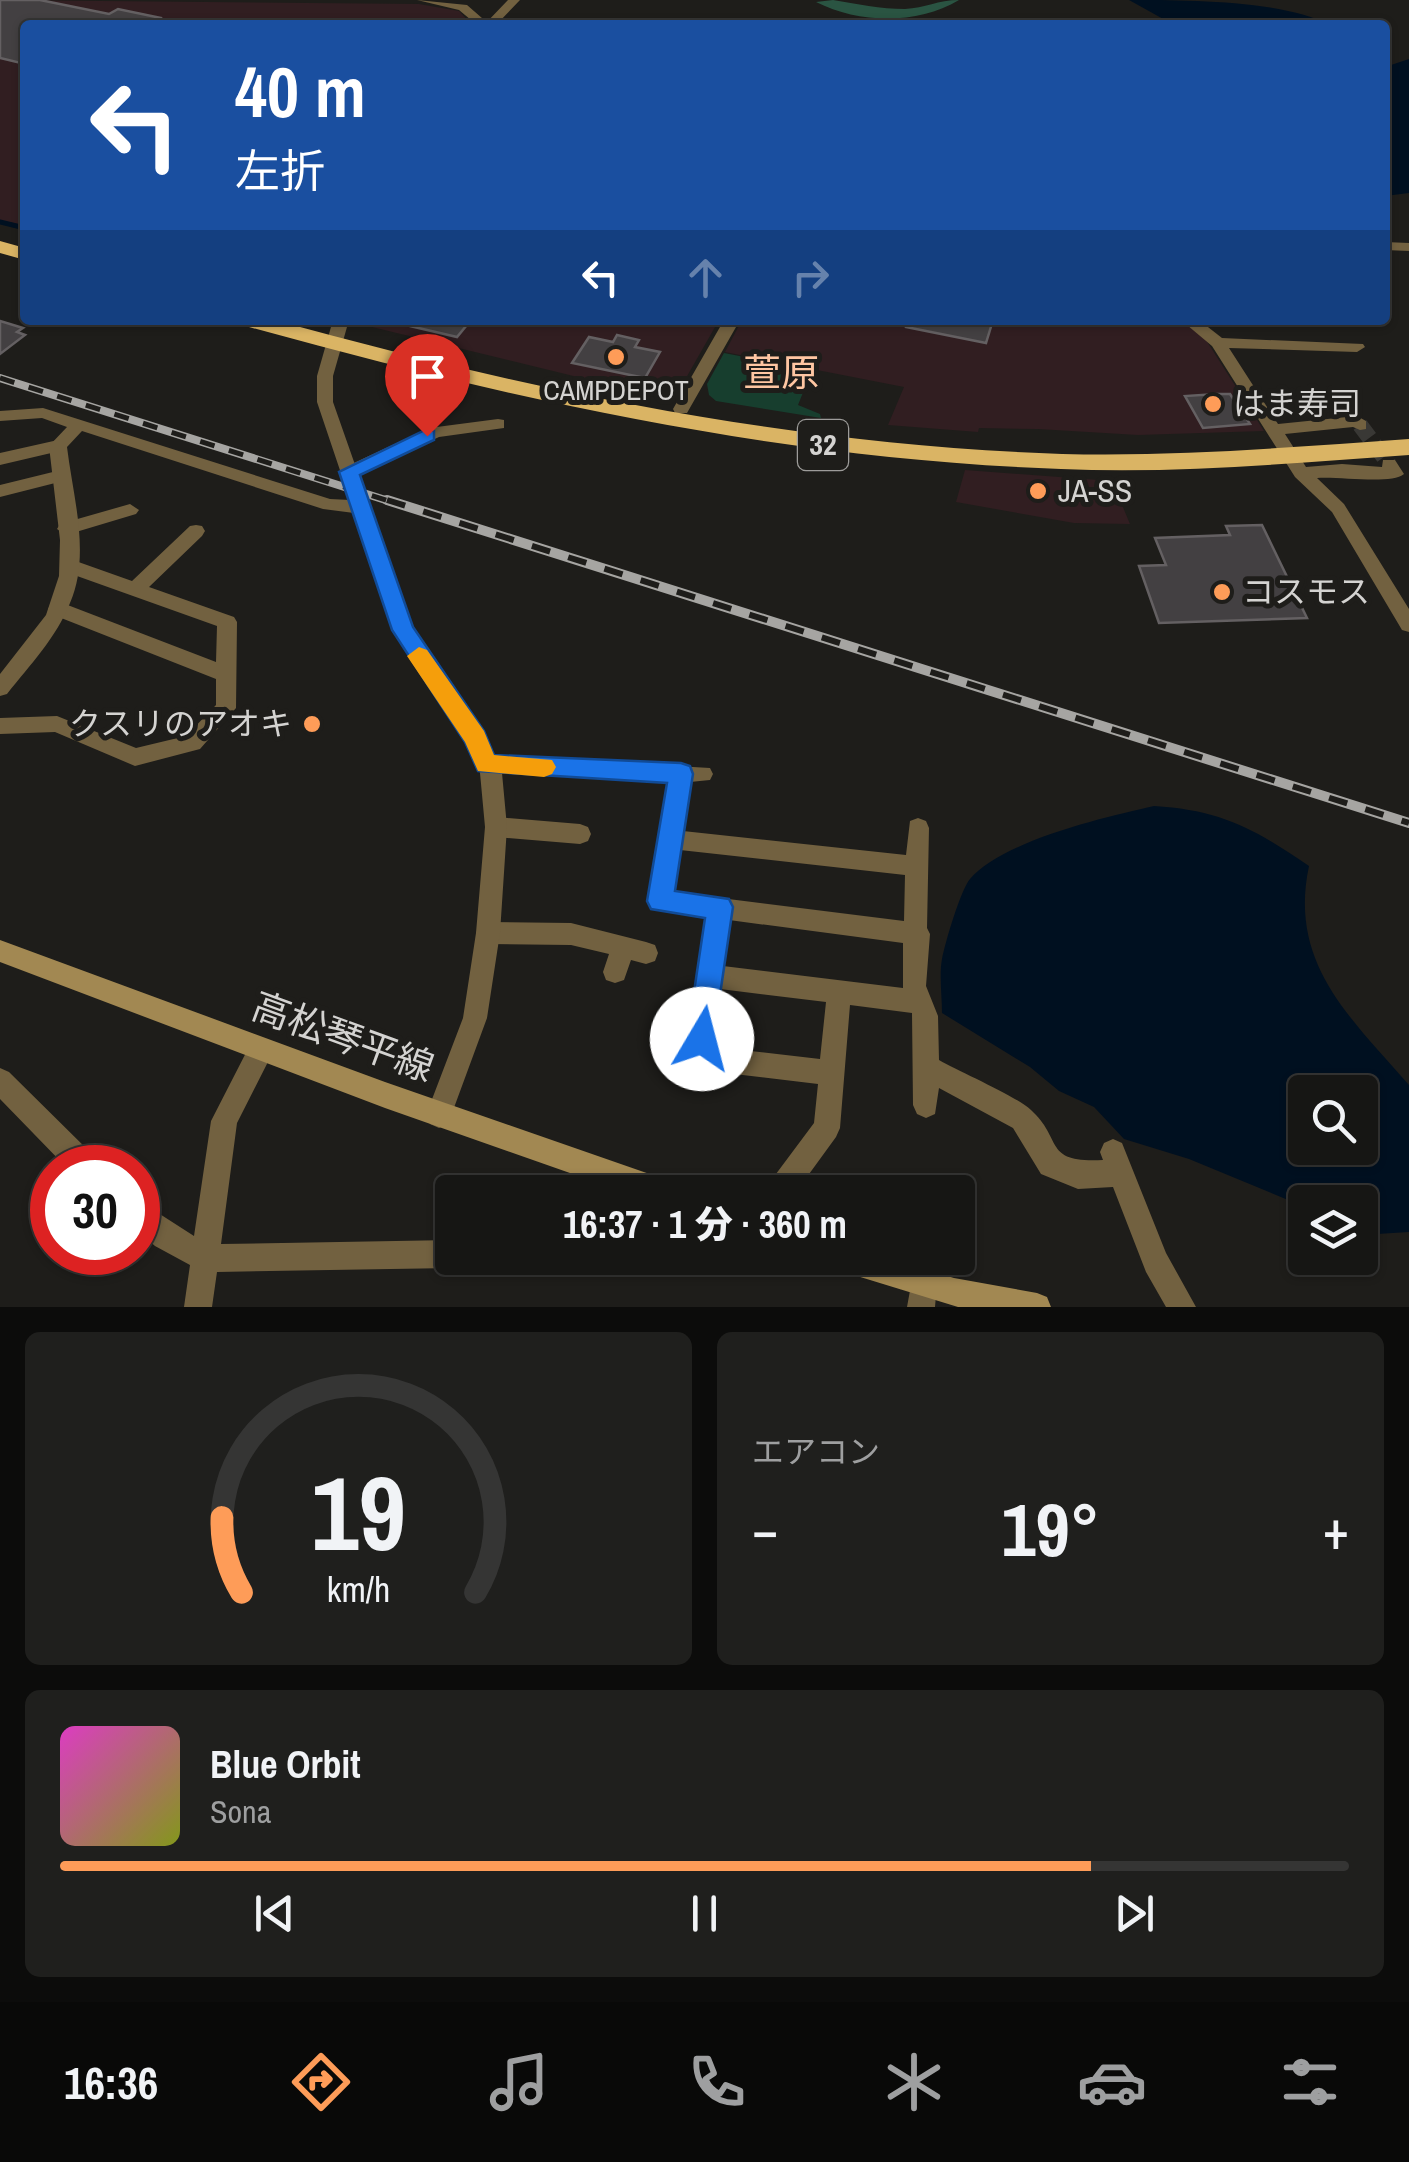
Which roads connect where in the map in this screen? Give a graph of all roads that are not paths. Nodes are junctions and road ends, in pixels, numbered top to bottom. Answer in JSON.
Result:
{"nodes":[{"id":1,"x":422,"y":0,"type":"edge"},
{"id":2,"x":514,"y":0,"type":"edge"},
{"id":3,"x":480,"y":20,"type":"edge"},
{"id":4,"x":492,"y":20,"type":"edge"},
{"id":5,"x":290,"y":325,"type":"edge"},
{"id":6,"x":729,"y":325,"type":"edge"},
{"id":7,"x":1195,"y":325,"type":"edge"},
{"id":8,"x":339,"y":331,"type":"edge"},
{"id":9,"x":1218,"y":343,"type":"junction"},
{"id":10,"x":1356,"y":347,"type":"dead end"},
{"id":11,"x":682,"y":410,"type":"junction"},
{"id":12,"x":0,"y":416,"type":"edge"},
{"id":13,"x":79,"y":424,"type":"junction"},
{"id":14,"x":498,"y":424,"type":"dead end"},
{"id":15,"x":1360,"y":424,"type":"dead end"},
{"id":16,"x":1409,"y":432,"type":"edge"},
{"id":17,"x":58,"y":446,"type":"junction"},
{"id":18,"x":1409,"y":446,"type":"edge"},
{"id":19,"x":1286,"y":450,"type":"junction"},
{"id":20,"x":0,"y":459,"type":"edge"},
{"id":21,"x":349,"y":472,"type":"junction"},
{"id":22,"x":1398,"y":472,"type":"edge"},
{"id":23,"x":61,"y":476,"type":"junction"},
{"id":24,"x":0,"y":491,"type":"edge"},
{"id":25,"x":361,"y":507,"type":"junction"},
{"id":26,"x":130,"y":510,"type":"dead end"},
{"id":27,"x":66,"y":529,"type":"junction"},
{"id":28,"x":196,"y":530,"type":"dead end"},
{"id":29,"x":70,"y":566,"type":"junction"},
{"id":30,"x":135,"y":589,"type":"junction"},
{"id":31,"x":58,"y":609,"type":"junction"},
{"id":32,"x":1407,"y":620,"type":"edge"},
{"id":33,"x":226,"y":674,"type":"junction"},
{"id":34,"x":0,"y":688,"type":"edge"},
{"id":35,"x":0,"y":726,"type":"edge"},
{"id":36,"x":486,"y":764,"type":"junction"},
{"id":37,"x":496,"y":827,"type":"junction"},
{"id":38,"x":918,"y":828,"type":"dead end"},
{"id":39,"x":580,"y":834,"type":"dead end"},
{"id":40,"x":670,"y":839,"type":"junction"},
{"id":41,"x":918,"y":866,"type":"junction"},
{"id":42,"x":720,"y":907,"type":"junction"},
{"id":43,"x":488,"y":933,"type":"junction"},
{"id":44,"x":918,"y":934,"type":"junction"},
{"id":45,"x":0,"y":951,"type":"edge"},
{"id":46,"x":615,"y":972,"type":"dead end"},
{"id":47,"x":710,"y":976,"type":"junction"},
{"id":48,"x":839,"y":992,"type":"junction"},
{"id":49,"x":919,"y":1002,"type":"junction"},
{"id":50,"x":261,"y":1050,"type":"junction"},
{"id":51,"x":926,"y":1068,"type":"junction"},
{"id":52,"x":832,"y":1072,"type":"junction"},
{"id":53,"x":0,"y":1081,"type":"edge"},
{"id":54,"x":926,"y":1105,"type":"dead end"},
{"id":55,"x":439,"y":1114,"type":"junction"},
{"id":56,"x":63,"y":1145,"type":"edge"},
{"id":57,"x":612,"y":1175,"type":"edge"},
{"id":58,"x":793,"y":1175,"type":"edge"},
{"id":59,"x":160,"y":1232,"type":"edge"},
{"id":60,"x":435,"y":1254,"type":"edge"},
{"id":61,"x":206,"y":1258,"type":"junction"},
{"id":62,"x":880,"y":1275,"type":"edge"},
{"id":63,"x":922,"y":1295,"type":"edge"},
{"id":64,"x":198,"y":1307,"type":"edge"},
{"id":65,"x":1037,"y":1307,"type":"edge"},
{"id":66,"x":1182,"y":1307,"type":"edge"}],
"edges":[{"from":1,"to":3,"type":"street"},
{"from":2,"to":4,"type":"street"},
{"from":5,"to":8,"type":"highway","number":"32"},
{"from":6,"to":11,"type":"street"},
{"from":7,"to":9,"type":"street"},
{"from":8,"to":11,"type":"highway","number":"32"},
{"from":8,"to":19,"type":"highway","number":"32"},
{"from":8,"to":21,"type":"street"},
{"from":9,"to":10,"type":"street"},
{"from":9,"to":19,"type":"street"},
{"from":11,"to":19,"type":"highway","number":"32"},
{"from":12,"to":13,"type":"street"},
{"from":13,"to":17,"type":"street"},
{"from":13,"to":25,"type":"street"},
{"from":14,"to":21,"type":"street"},
{"from":15,"to":19,"type":"street"},
{"from":16,"to":19,"type":"highway","number":"32"},
{"from":17,"to":20,"type":"street"},
{"from":17,"to":23,"type":"street"},
{"from":18,"to":19,"type":"highway","number":"32"},
{"from":19,"to":22,"type":"street"},
{"from":19,"to":32,"type":"street"},
{"from":21,"to":25,"type":"street"},
{"from":23,"to":24,"type":"street"},
{"from":23,"to":27,"type":"street"},
{"from":25,"to":36,"type":"street"},
{"from":26,"to":27,"type":"street"},
{"from":27,"to":29,"type":"street"},
{"from":28,"to":30,"type":"street"},
{"from":29,"to":30,"type":"street"},
{"from":29,"to":31,"type":"street"},
{"from":30,"to":33,"type":"street"},
{"from":31,"to":33,"type":"street"},
{"from":31,"to":34,"type":"street"},
{"from":33,"to":35,"type":"street"},
{"from":36,"to":37,"type":"street"},
{"from":36,"to":40,"type":"street"},
{"from":37,"to":39,"type":"street"},
{"from":37,"to":43,"type":"street"},
{"from":38,"to":41,"type":"street"},
{"from":40,"to":41,"type":"street"},
{"from":40,"to":42,"type":"street"},
{"from":41,"to":44,"type":"street"},
{"from":42,"to":44,"type":"street"},
{"from":42,"to":47,"type":"street"},
{"from":43,"to":46,"type":"street"},
{"from":43,"to":55,"type":"street"},
{"from":44,"to":49,"type":"street"},
{"from":45,"to":50,"type":"main road","name":"高松琴平線"},
{"from":47,"to":48,"type":"street"},
{"from":47,"to":52,"type":"street"},
{"from":48,"to":49,"type":"street"},
{"from":48,"to":52,"type":"street"},
{"from":49,"to":51,"type":"street"},
{"from":50,"to":55,"type":"main road","name":"高松琴平線"},
{"from":50,"to":61,"type":"street"},
{"from":51,"to":54,"type":"street"},
{"from":51,"to":66,"type":"street"},
{"from":52,"to":58,"type":"street"},
{"from":53,"to":56,"type":"street"},
{"from":55,"to":57,"type":"main road","name":"高松琴平線"},
{"from":59,"to":61,"type":"street"},
{"from":60,"to":61,"type":"street"},
{"from":61,"to":64,"type":"street"},
{"from":62,"to":63,"type":"main road"},
{"from":63,"to":65,"type":"main road"}]}
